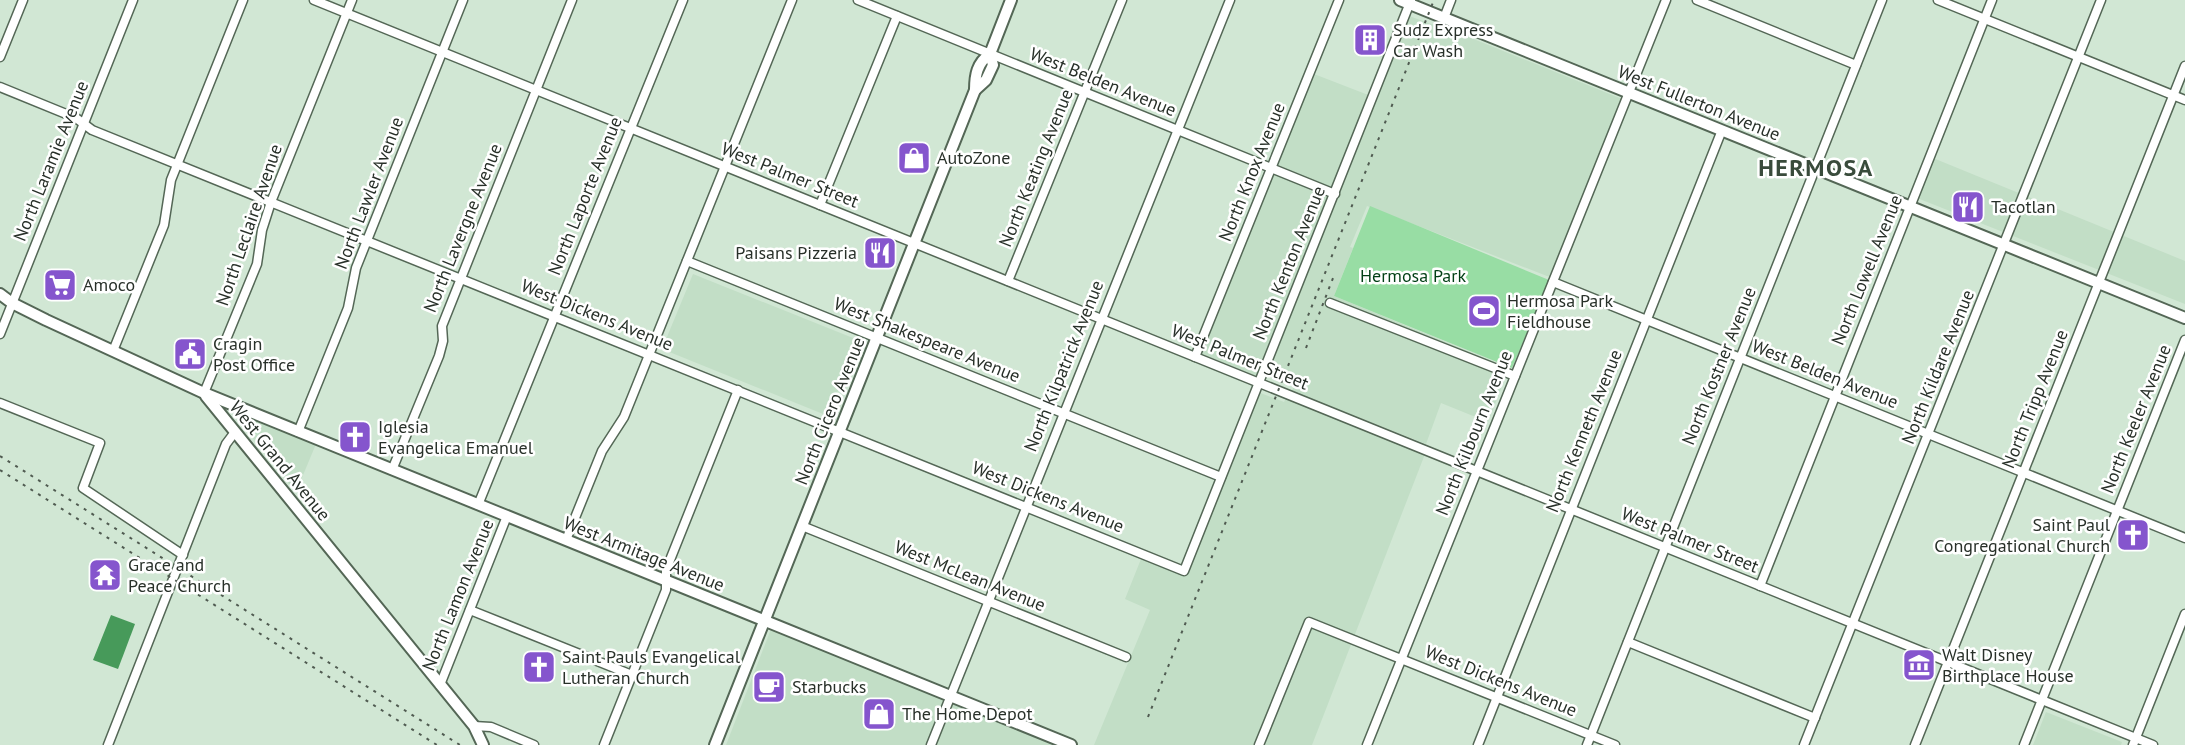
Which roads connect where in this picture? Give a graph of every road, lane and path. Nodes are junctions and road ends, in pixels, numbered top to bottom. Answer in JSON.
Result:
{"nodes":[{"id":1,"x":23,"y":0,"type":"edge"},
{"id":2,"x":133,"y":0,"type":"edge"},
{"id":3,"x":243,"y":0,"type":"edge"},
{"id":4,"x":314,"y":0,"type":"edge"},
{"id":5,"x":352,"y":0,"type":"edge"},
{"id":6,"x":463,"y":0,"type":"edge"},
{"id":7,"x":572,"y":0,"type":"edge"},
{"id":8,"x":683,"y":0,"type":"edge"},
{"id":9,"x":792,"y":0,"type":"edge"},
{"id":10,"x":858,"y":0,"type":"edge"},
{"id":11,"x":1011,"y":0,"type":"edge"},
{"id":12,"x":1122,"y":0,"type":"edge"},
{"id":13,"x":1230,"y":0,"type":"edge"},
{"id":14,"x":1340,"y":0,"type":"edge"},
{"id":15,"x":1451,"y":0,"type":"edge"},
{"id":16,"x":1666,"y":0,"type":"edge"},
{"id":17,"x":1697,"y":0,"type":"edge"},
{"id":18,"x":1882,"y":0,"type":"edge"},
{"id":19,"x":1938,"y":0,"type":"edge"},
{"id":20,"x":1992,"y":0,"type":"edge"},
{"id":21,"x":2101,"y":0,"type":"edge"},
{"id":22,"x":1407,"y":1,"type":"edge"},
{"id":23,"x":347,"y":13,"type":"junction"},
{"id":24,"x":897,"y":16,"type":"junction"},
{"id":25,"x":1444,"y":18,"type":"junction"},
{"id":26,"x":1984,"y":19,"type":"junction"},
{"id":27,"x":442,"y":51,"type":"junction"},
{"id":28,"x":990,"y":54,"type":"junction"},
{"id":29,"x":0,"y":57,"type":"edge"},
{"id":30,"x":2079,"y":57,"type":"junction"},
{"id":31,"x":1856,"y":66,"type":"junction"},
{"id":32,"x":2185,"y":66,"type":"edge"},
{"id":33,"x":0,"y":87,"type":"edge"},
{"id":34,"x":536,"y":90,"type":"junction"},
{"id":35,"x":1085,"y":92,"type":"junction"},
{"id":36,"x":1629,"y":92,"type":"junction"},
{"id":37,"x":2173,"y":95,"type":"junction"},
{"id":38,"x":2185,"y":100,"type":"edge"},
{"id":39,"x":83,"y":124,"type":"junction"},
{"id":40,"x":631,"y":128,"type":"junction"},
{"id":41,"x":1178,"y":130,"type":"junction"},
{"id":42,"x":1722,"y":130,"type":"junction"},
{"id":43,"x":178,"y":164,"type":"junction"},
{"id":44,"x":725,"y":166,"type":"junction"},
{"id":45,"x":1271,"y":168,"type":"junction"},
{"id":46,"x":1815,"y":168,"type":"junction"},
{"id":47,"x":1335,"y":194,"type":"junction"},
{"id":48,"x":271,"y":202,"type":"junction"},
{"id":49,"x":820,"y":205,"type":"junction"},
{"id":50,"x":1910,"y":206,"type":"junction"},
{"id":51,"x":367,"y":240,"type":"junction"},
{"id":52,"x":915,"y":243,"type":"junction"},
{"id":53,"x":2004,"y":245,"type":"junction"},
{"id":54,"x":687,"y":261,"type":"junction"},
{"id":55,"x":461,"y":278,"type":"junction"},
{"id":56,"x":1008,"y":281,"type":"junction"},
{"id":57,"x":1553,"y":282,"type":"junction"},
{"id":58,"x":2098,"y":283,"type":"junction"},
{"id":59,"x":0,"y":294,"type":"edge"},
{"id":60,"x":12,"y":303,"type":"junction"},
{"id":61,"x":1330,"y":303,"type":"dead end"},
{"id":62,"x":555,"y":316,"type":"junction"},
{"id":63,"x":2185,"y":318,"type":"edge"},
{"id":64,"x":1101,"y":319,"type":"junction"},
{"id":65,"x":1647,"y":320,"type":"junction"},
{"id":66,"x":0,"y":334,"type":"edge"},
{"id":67,"x":877,"y":337,"type":"junction"},
{"id":68,"x":2185,"y":340,"type":"edge"},
{"id":69,"x":113,"y":351,"type":"junction"},
{"id":70,"x":650,"y":354,"type":"junction"},
{"id":71,"x":1195,"y":357,"type":"junction"},
{"id":72,"x":1740,"y":358,"type":"junction"},
{"id":73,"x":1515,"y":376,"type":"junction"},
{"id":74,"x":1259,"y":383,"type":"junction"},
{"id":75,"x":738,"y":390,"type":"junction"},
{"id":76,"x":204,"y":393,"type":"junction"},
{"id":77,"x":1835,"y":396,"type":"junction"},
{"id":78,"x":0,"y":403,"type":"edge"},
{"id":79,"x":248,"y":411,"type":"junction"},
{"id":80,"x":1063,"y":413,"type":"junction"},
{"id":81,"x":232,"y":429,"type":"junction"},
{"id":82,"x":840,"y":431,"type":"junction"},
{"id":83,"x":298,"y":432,"type":"junction"},
{"id":84,"x":1929,"y":434,"type":"junction"},
{"id":85,"x":392,"y":470,"type":"junction"},
{"id":86,"x":1477,"y":471,"type":"junction"},
{"id":87,"x":2023,"y":472,"type":"junction"},
{"id":88,"x":1221,"y":477,"type":"junction"},
{"id":89,"x":478,"y":505,"type":"junction"},
{"id":90,"x":1025,"y":506,"type":"junction"},
{"id":91,"x":1571,"y":509,"type":"junction"},
{"id":92,"x":2117,"y":510,"type":"junction"},
{"id":93,"x":507,"y":516,"type":"junction"},
{"id":94,"x":802,"y":526,"type":"junction"},
{"id":95,"x":2185,"y":538,"type":"edge"},
{"id":96,"x":566,"y":540,"type":"junction"},
{"id":97,"x":1665,"y":547,"type":"junction"},
{"id":98,"x":183,"y":555,"type":"junction"},
{"id":99,"x":1184,"y":571,"type":"joint"},
{"id":100,"x":666,"y":581,"type":"junction"},
{"id":101,"x":1760,"y":586,"type":"junction"},
{"id":102,"x":987,"y":601,"type":"junction"},
{"id":103,"x":470,"y":610,"type":"junction"},
{"id":104,"x":2185,"y":615,"type":"edge"},
{"id":105,"x":764,"y":621,"type":"junction"},
{"id":106,"x":1853,"y":624,"type":"junction"},
{"id":107,"x":1628,"y":642,"type":"junction"},
{"id":108,"x":1126,"y":657,"type":"dead end"},
{"id":109,"x":1402,"y":659,"type":"junction"},
{"id":110,"x":1948,"y":662,"type":"junction"},
{"id":111,"x":632,"y":675,"type":"junction"},
{"id":112,"x":440,"y":685,"type":"junction"},
{"id":113,"x":950,"y":696,"type":"junction"},
{"id":114,"x":1496,"y":697,"type":"junction"},
{"id":115,"x":2042,"y":700,"type":"junction"},
{"id":116,"x":1815,"y":718,"type":"junction"},
{"id":117,"x":474,"y":726,"type":"junction"},
{"id":118,"x":1591,"y":735,"type":"junction"},
{"id":119,"x":2134,"y":742,"type":"edge"},
{"id":120,"x":108,"y":745,"type":"edge"},
{"id":121,"x":478,"y":745,"type":"edge"},
{"id":122,"x":483,"y":745,"type":"edge"},
{"id":123,"x":534,"y":745,"type":"edge"},
{"id":124,"x":604,"y":745,"type":"edge"},
{"id":125,"x":715,"y":745,"type":"edge"},
{"id":126,"x":931,"y":745,"type":"edge"},
{"id":127,"x":1071,"y":745,"type":"edge"},
{"id":128,"x":1260,"y":745,"type":"edge"},
{"id":129,"x":1367,"y":745,"type":"edge"},
{"id":130,"x":1478,"y":745,"type":"edge"},
{"id":131,"x":1587,"y":745,"type":"edge"},
{"id":132,"x":1614,"y":745,"type":"edge"},
{"id":133,"x":1804,"y":745,"type":"edge"},
{"id":134,"x":1915,"y":745,"type":"edge"},
{"id":135,"x":2024,"y":745,"type":"edge"},
{"id":136,"x":2153,"y":745,"type":"edge"}],
"edges":[{"from":1,"to":29,"type":"street"},
{"from":2,"to":39,"type":"street","name":"North Laramie Avenue"},
{"from":3,"to":43,"type":"street"},
{"from":4,"to":23,"type":"street","name":"West Palmer Street"},
{"from":5,"to":23,"type":"street","name":"North Leclaire Avenue"},
{"from":6,"to":27,"type":"street","name":"North Lawler Avenue"},
{"from":7,"to":34,"type":"street","name":"North Lavergne Avenue"},
{"from":8,"to":40,"type":"street","name":"North Laporte Avenue"},
{"from":9,"to":44,"type":"street"},
{"from":10,"to":24,"type":"street","name":"West Belden Avenue"},
{"from":11,"to":28,"type":"main road","name":"North Cicero Avenue"},
{"from":12,"to":35,"type":"street","name":"North Keating Avenue"},
{"from":13,"to":41,"type":"street","name":"North Kilpatrick Avenue"},
{"from":14,"to":45,"type":"street","name":"North Knox Avenue"},
{"from":15,"to":25,"type":"street"},
{"from":16,"to":36,"type":"street","name":"North Kilbourn Avenue"},
{"from":17,"to":31,"type":"street"},
{"from":18,"to":31,"type":"street","name":"North Kostner Avenue"},
{"from":19,"to":26,"type":"street"},
{"from":20,"to":26,"type":"street","name":"North Lowell Avenue"},
{"from":21,"to":30,"type":"street","name":"North Kildare Avenue"},
{"from":22,"to":25,"type":"main road","name":"West Fullerton Avenue"},
{"from":22,"to":47,"type":"street","name":"North Kenton Avenue"},
{"from":23,"to":27,"type":"street","name":"West Palmer Street"},
{"from":23,"to":48,"type":"street","name":"North Leclaire Avenue"},
{"from":24,"to":28,"type":"street","name":"West Belden Avenue"},
{"from":24,"to":49,"type":"street"},
{"from":25,"to":36,"type":"main road","name":"West Fullerton Avenue"},
{"from":26,"to":30,"type":"street"},
{"from":26,"to":50,"type":"street","name":"North Lowell Avenue"},
{"from":27,"to":34,"type":"street","name":"West Palmer Street"},
{"from":27,"to":51,"type":"street","name":"North Lawler Avenue"},
{"from":28,"to":35,"type":"street","name":"West Belden Avenue"},
{"from":28,"to":52,"type":"main road","name":"North Cicero Avenue"},
{"from":30,"to":37,"type":"street"},
{"from":30,"to":53,"type":"street","name":"North Kildare Avenue"},
{"from":31,"to":46,"type":"street","name":"North Kostner Avenue"},
{"from":32,"to":37,"type":"street","name":"North Tripp Avenue"},
{"from":33,"to":39,"type":"street","name":"West Dickens Avenue"},
{"from":34,"to":40,"type":"street","name":"West Palmer Street"},
{"from":34,"to":55,"type":"street","name":"North Lavergne Avenue"},
{"from":35,"to":41,"type":"street","name":"West Belden Avenue"},
{"from":35,"to":56,"type":"street","name":"North Keating Avenue"},
{"from":36,"to":42,"type":"main road","name":"West Fullerton Avenue"},
{"from":36,"to":57,"type":"street","name":"North Kilbourn Avenue"},
{"from":37,"to":38,"type":"street"},
{"from":37,"to":58,"type":"street","name":"North Tripp Avenue"},
{"from":39,"to":43,"type":"street","name":"West Dickens Avenue"},
{"from":39,"to":60,"type":"street","name":"North Laramie Avenue"},
{"from":40,"to":44,"type":"street","name":"West Palmer Street"},
{"from":40,"to":62,"type":"street","name":"North Laporte Avenue"},
{"from":41,"to":45,"type":"street","name":"West Belden Avenue"},
{"from":41,"to":64,"type":"street","name":"North Kilpatrick Avenue"},
{"from":42,"to":46,"type":"main road","name":"West Fullerton Avenue"},
{"from":42,"to":65,"type":"street","name":"North Kenneth Avenue"},
{"from":43,"to":48,"type":"street","name":"West Dickens Avenue"},
{"from":43,"to":69,"type":"street"},
{"from":44,"to":49,"type":"street","name":"West Palmer Street"},
{"from":44,"to":54,"type":"street"},
{"from":45,"to":47,"type":"street","name":"West Belden Avenue"},
{"from":45,"to":71,"type":"street","name":"North Knox Avenue"},
{"from":46,"to":50,"type":"main road","name":"West Fullerton Avenue"},
{"from":46,"to":72,"type":"street","name":"North Kostner Avenue"},
{"from":47,"to":74,"type":"street","name":"North Kenton Avenue"},
{"from":48,"to":51,"type":"street","name":"West Dickens Avenue"},
{"from":48,"to":76,"type":"street","name":"North Leclaire Avenue"},
{"from":49,"to":52,"type":"street","name":"West Palmer Street"},
{"from":50,"to":53,"type":"main road","name":"West Fullerton Avenue"},
{"from":50,"to":77,"type":"street","name":"North Lowell Avenue"},
{"from":51,"to":55,"type":"street","name":"West Dickens Avenue"},
{"from":51,"to":83,"type":"street","name":"North Lawler Avenue"},
{"from":52,"to":56,"type":"street","name":"West Palmer Street"},
{"from":52,"to":67,"type":"main road","name":"North Cicero Avenue"},
{"from":53,"to":58,"type":"main road","name":"West Fullerton Avenue"},
{"from":53,"to":84,"type":"street","name":"North Kildare Avenue"},
{"from":54,"to":67,"type":"street","name":"West Shakespeare Avenue"},
{"from":54,"to":70,"type":"street"},
{"from":55,"to":62,"type":"street","name":"West Dickens Avenue"},
{"from":55,"to":85,"type":"street","name":"North Lavergne Avenue"},
{"from":56,"to":64,"type":"street","name":"West Palmer Street"},
{"from":57,"to":65,"type":"street","name":"West Belden Avenue"},
{"from":57,"to":73,"type":"street","name":"North Kilbourn Avenue"},
{"from":58,"to":63,"type":"main road","name":"West Fullerton Avenue"},
{"from":58,"to":87,"type":"street","name":"North Tripp Avenue"},
{"from":59,"to":60,"type":"main road","name":"West Grand Avenue"},
{"from":60,"to":66,"type":"street","name":"North Laramie Avenue"},
{"from":60,"to":69,"type":"main road","name":"West Grand Avenue"},
{"from":61,"to":73,"type":"street"},
{"from":62,"to":70,"type":"street","name":"West Dickens Avenue"},
{"from":62,"to":89,"type":"street","name":"North Laporte Avenue"},
{"from":64,"to":71,"type":"street","name":"West Palmer Street"},
{"from":64,"to":80,"type":"street","name":"North Kilpatrick Avenue"},
{"from":65,"to":72,"type":"street","name":"West Belden Avenue"},
{"from":65,"to":91,"type":"street","name":"North Kenneth Avenue"},
{"from":67,"to":80,"type":"street","name":"West Shakespeare Avenue"},
{"from":67,"to":82,"type":"main road","name":"North Cicero Avenue"},
{"from":68,"to":92,"type":"street","name":"North Keeler Avenue"},
{"from":69,"to":76,"type":"main road","name":"West Grand Avenue"},
{"from":70,"to":75,"type":"street","name":"West Dickens Avenue"},
{"from":70,"to":96,"type":"street"},
{"from":71,"to":74,"type":"street","name":"West Palmer Street"},
{"from":72,"to":77,"type":"street","name":"West Belden Avenue"},
{"from":72,"to":97,"type":"street","name":"North Kostner Avenue"},
{"from":73,"to":86,"type":"street","name":"North Kilbourn Avenue"},
{"from":74,"to":86,"type":"street","name":"West Palmer Street"},
{"from":74,"to":88,"type":"street","name":"North Kenton Avenue"},
{"from":75,"to":82,"type":"street","name":"West Dickens Avenue"},
{"from":75,"to":100,"type":"street"},
{"from":76,"to":79,"type":"main road","name":"West Armitage Avenue"},
{"from":76,"to":81,"type":"main road","name":"West Grand Avenue"},
{"from":77,"to":84,"type":"street","name":"West Belden Avenue"},
{"from":77,"to":101,"type":"street","name":"North Lowell Avenue"},
{"from":78,"to":98,"type":"street"},
{"from":79,"to":81,"type":"main road"},
{"from":79,"to":83,"type":"main road","name":"West Armitage Avenue"},
{"from":80,"to":88,"type":"street","name":"West Shakespeare Avenue"},
{"from":80,"to":90,"type":"street","name":"North Kilpatrick Avenue"},
{"from":81,"to":98,"type":"street"},
{"from":81,"to":112,"type":"main road","name":"West Grand Avenue"},
{"from":82,"to":90,"type":"street","name":"West Dickens Avenue"},
{"from":82,"to":94,"type":"main road","name":"North Cicero Avenue"},
{"from":83,"to":85,"type":"main road","name":"West Armitage Avenue"},
{"from":84,"to":87,"type":"street","name":"West Belden Avenue"},
{"from":84,"to":106,"type":"street","name":"North Kildare Avenue"},
{"from":85,"to":89,"type":"main road","name":"West Armitage Avenue"},
{"from":86,"to":91,"type":"street","name":"West Palmer Street"},
{"from":86,"to":109,"type":"street","name":"North Kilbourn Avenue"},
{"from":87,"to":92,"type":"street","name":"West Belden Avenue"},
{"from":87,"to":110,"type":"street","name":"North Tripp Avenue"},
{"from":88,"to":99,"type":"street","name":"North Kenton Avenue"},
{"from":89,"to":93,"type":"main road","name":"West Armitage Avenue"},
{"from":90,"to":99,"type":"street","name":"West Dickens Avenue"},
{"from":90,"to":102,"type":"street","name":"North Kilpatrick Avenue"},
{"from":91,"to":97,"type":"street","name":"West Palmer Street"},
{"from":91,"to":114,"type":"street","name":"North Kenneth Avenue"},
{"from":92,"to":95,"type":"street","name":"West Belden Avenue"},
{"from":92,"to":115,"type":"street","name":"North Keeler Avenue"},
{"from":93,"to":96,"type":"main road","name":"West Armitage Avenue"},
{"from":93,"to":103,"type":"street","name":"North Lamon Avenue"},
{"from":94,"to":102,"type":"street","name":"West McLean Avenue"},
{"from":94,"to":105,"type":"main road","name":"North Cicero Avenue"},
{"from":96,"to":100,"type":"main road","name":"West Armitage Avenue"},
{"from":97,"to":101,"type":"street","name":"West Palmer Street"},
{"from":97,"to":107,"type":"street","name":"North Kostner Avenue"},
{"from":98,"to":120,"type":"street"},
{"from":100,"to":105,"type":"main road","name":"West Armitage Avenue"},
{"from":100,"to":111,"type":"street"},
{"from":101,"to":106,"type":"street","name":"West Palmer Street"},
{"from":102,"to":108,"type":"street","name":"West McLean Avenue"},
{"from":102,"to":113,"type":"street","name":"North Kilpatrick Avenue"},
{"from":103,"to":111,"type":"street"},
{"from":103,"to":112,"type":"street","name":"North Lamon Avenue"},
{"from":104,"to":119,"type":"street"},
{"from":105,"to":113,"type":"main road","name":"West Armitage Avenue"},
{"from":105,"to":125,"type":"main road","name":"North Cicero Avenue"},
{"from":106,"to":110,"type":"street","name":"West Palmer Street"},
{"from":106,"to":116,"type":"street","name":"North Kildare Avenue"},
{"from":107,"to":116,"type":"street"},
{"from":107,"to":118,"type":"street","name":"North Kostner Avenue"},
{"from":109,"to":114,"type":"street","name":"West Dickens Avenue"},
{"from":109,"to":128,"type":"street","name":"West Dickens Avenue"},
{"from":109,"to":129,"type":"street","name":"North Kilbourn Avenue"},
{"from":110,"to":115,"type":"street","name":"West Palmer Street"},
{"from":110,"to":134,"type":"street","name":"North Tripp Avenue"},
{"from":111,"to":124,"type":"street"},
{"from":112,"to":117,"type":"main road","name":"West Grand Avenue"},
{"from":113,"to":126,"type":"street","name":"North Kilpatrick Avenue"},
{"from":113,"to":127,"type":"main road","name":"West Armitage Avenue"},
{"from":114,"to":118,"type":"street","name":"West Dickens Avenue"},
{"from":114,"to":130,"type":"street","name":"North Kenneth Avenue"},
{"from":115,"to":119,"type":"street","name":"West Palmer Street"},
{"from":115,"to":135,"type":"street","name":"North Keeler Avenue"},
{"from":116,"to":133,"type":"street","name":"North Kildare Avenue"},
{"from":117,"to":121,"type":"main road","name":"West Grand Avenue"},
{"from":117,"to":122,"type":"main road","name":"West Grand Avenue"},
{"from":117,"to":123,"type":"street"},
{"from":118,"to":131,"type":"street","name":"North Kostner Avenue"},
{"from":118,"to":132,"type":"street","name":"West Dickens Avenue"},
{"from":119,"to":136,"type":"street","name":"West Palmer Street"}]}
